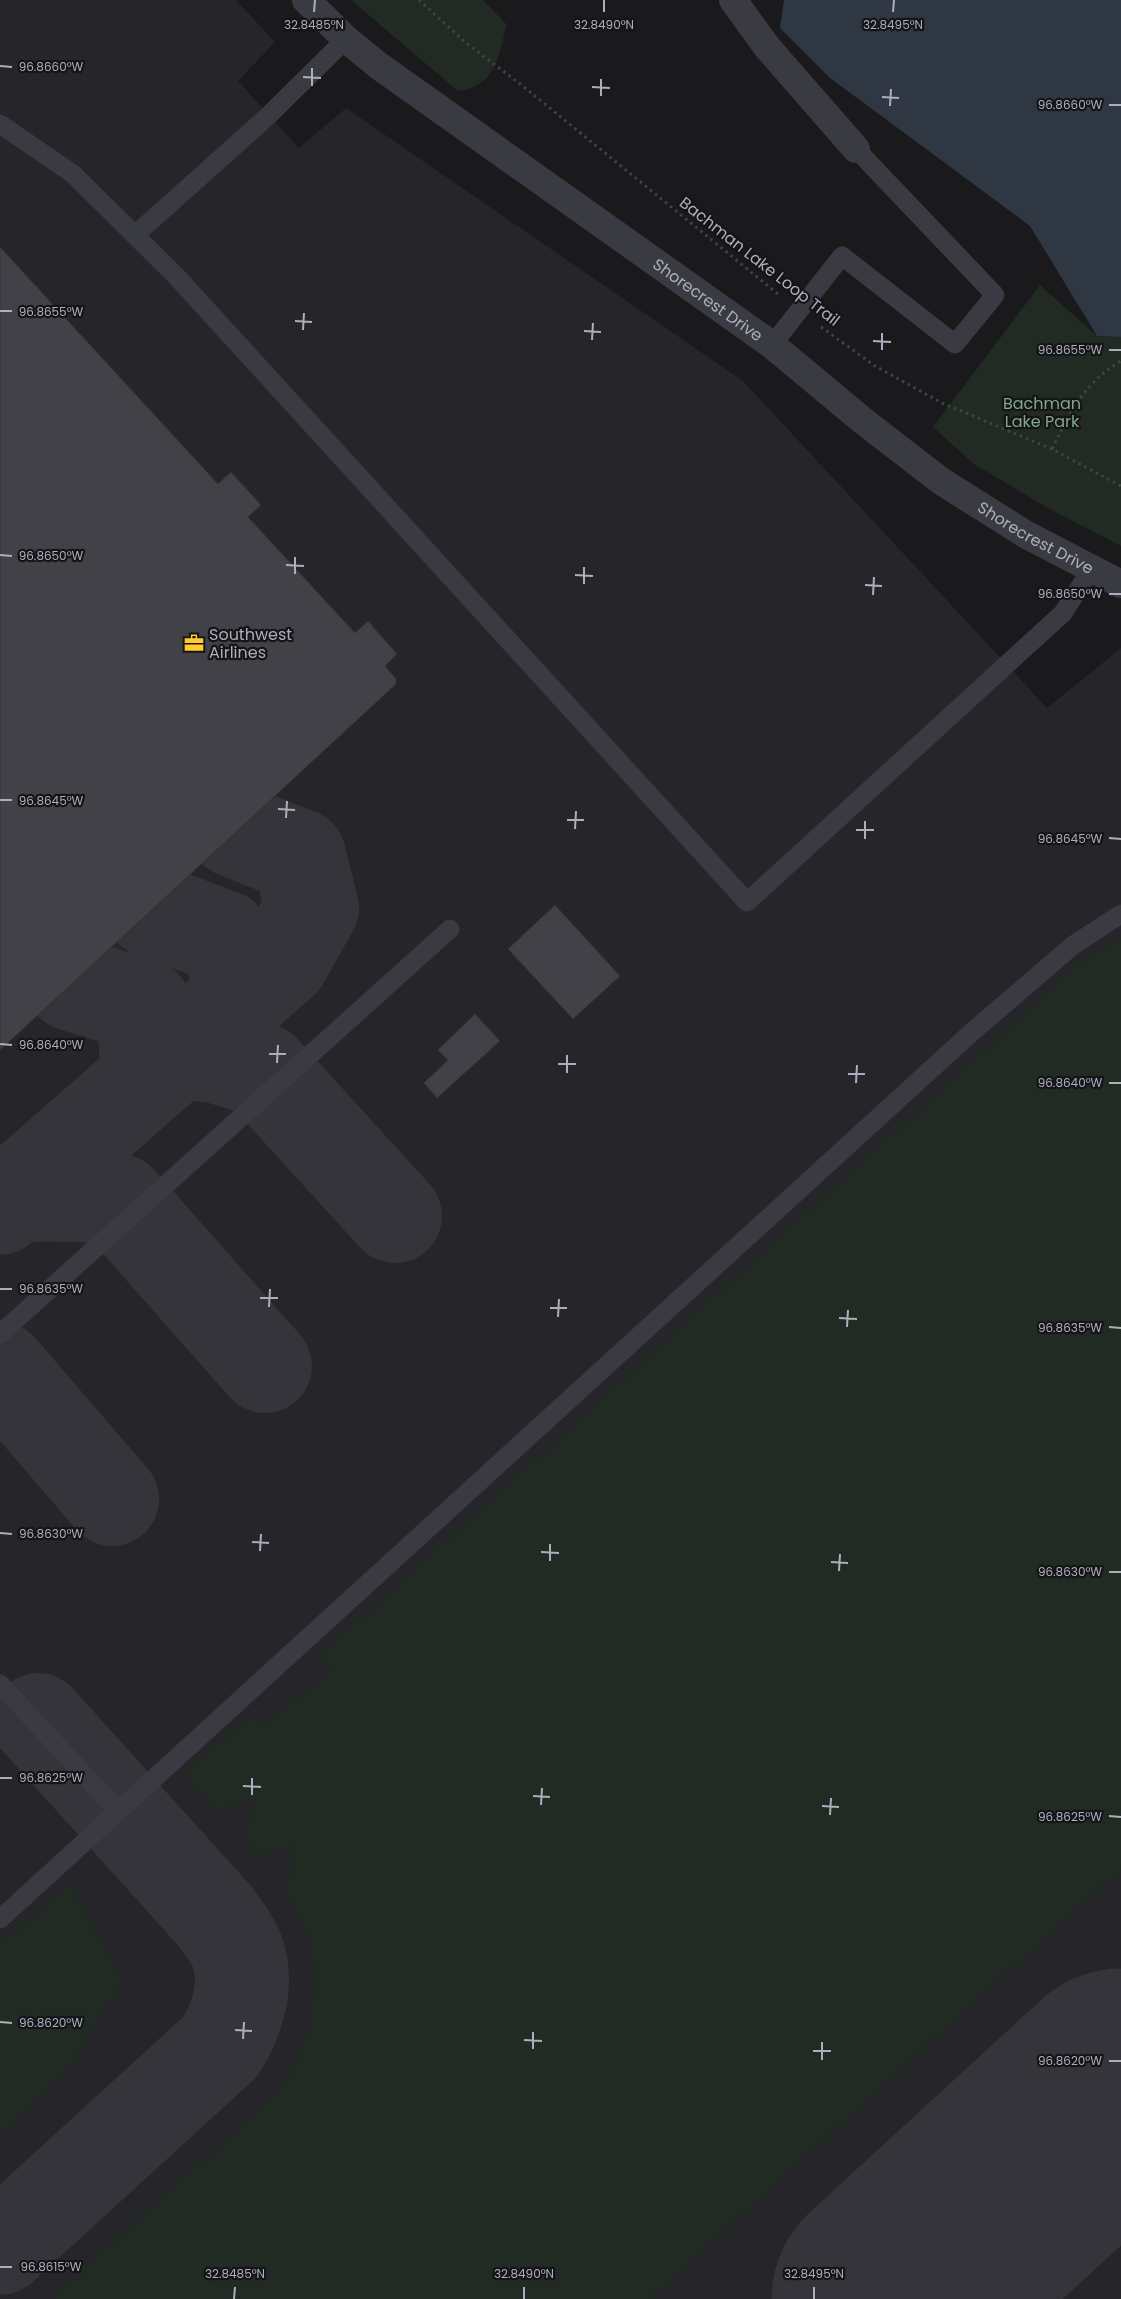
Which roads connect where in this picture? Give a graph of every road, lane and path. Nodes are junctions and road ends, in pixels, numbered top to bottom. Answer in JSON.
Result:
{"nodes":[{"id":1,"x":306,"y":0,"type":"edge"},
{"id":2,"x":419,"y":0,"type":"edge"},
{"id":3,"x":733,"y":0,"type":"edge"},
{"id":4,"x":346,"y":39,"type":"junction"},
{"id":5,"x":0,"y":124,"type":"edge"},
{"id":6,"x":856,"y":148,"type":"joint"},
{"id":7,"x":135,"y":235,"type":"junction"},
{"id":8,"x":799,"y":311,"type":"junction"},
{"id":9,"x":772,"y":345,"type":"junction"},
{"id":10,"x":1121,"y":361,"type":"edge"},
{"id":11,"x":1052,"y":449,"type":"junction"},
{"id":12,"x":1121,"y":486,"type":"edge"},
{"id":13,"x":1091,"y":570,"type":"junction"},
{"id":14,"x":1121,"y":584,"type":"edge"},
{"id":15,"x":1121,"y":914,"type":"edge"},
{"id":16,"x":450,"y":929,"type":"dead end"},
{"id":17,"x":0,"y":1334,"type":"edge"},
{"id":18,"x":0,"y":1684,"type":"edge"},
{"id":19,"x":118,"y":1811,"type":"junction"},
{"id":20,"x":0,"y":1919,"type":"edge"}],
"edges":[{"from":1,"to":4,"type":"street","name":"Shorecrest Drive"},
{"from":2,"to":8,"type":"path","name":"Bachman Lake Loop Trail"},
{"from":3,"to":6,"type":"street"},
{"from":4,"to":7,"type":"lane"},
{"from":4,"to":9,"type":"street","name":"Shorecrest Drive"},
{"from":5,"to":7,"type":"lane"},
{"from":6,"to":8,"type":"lane"},
{"from":7,"to":13,"type":"lane"},
{"from":8,"to":9,"type":"lane"},
{"from":8,"to":11,"type":"path","name":"Bachman Lake Loop Trail"},
{"from":9,"to":13,"type":"street","name":"Shorecrest Drive"},
{"from":10,"to":11,"type":"path"},
{"from":11,"to":12,"type":"path","name":"Bachman Lake Loop Trail"},
{"from":13,"to":14,"type":"street","name":"Shorecrest Drive"},
{"from":15,"to":19,"type":"lane"},
{"from":16,"to":17,"type":"lane"},
{"from":18,"to":19,"type":"lane"},
{"from":19,"to":20,"type":"lane"}]}
